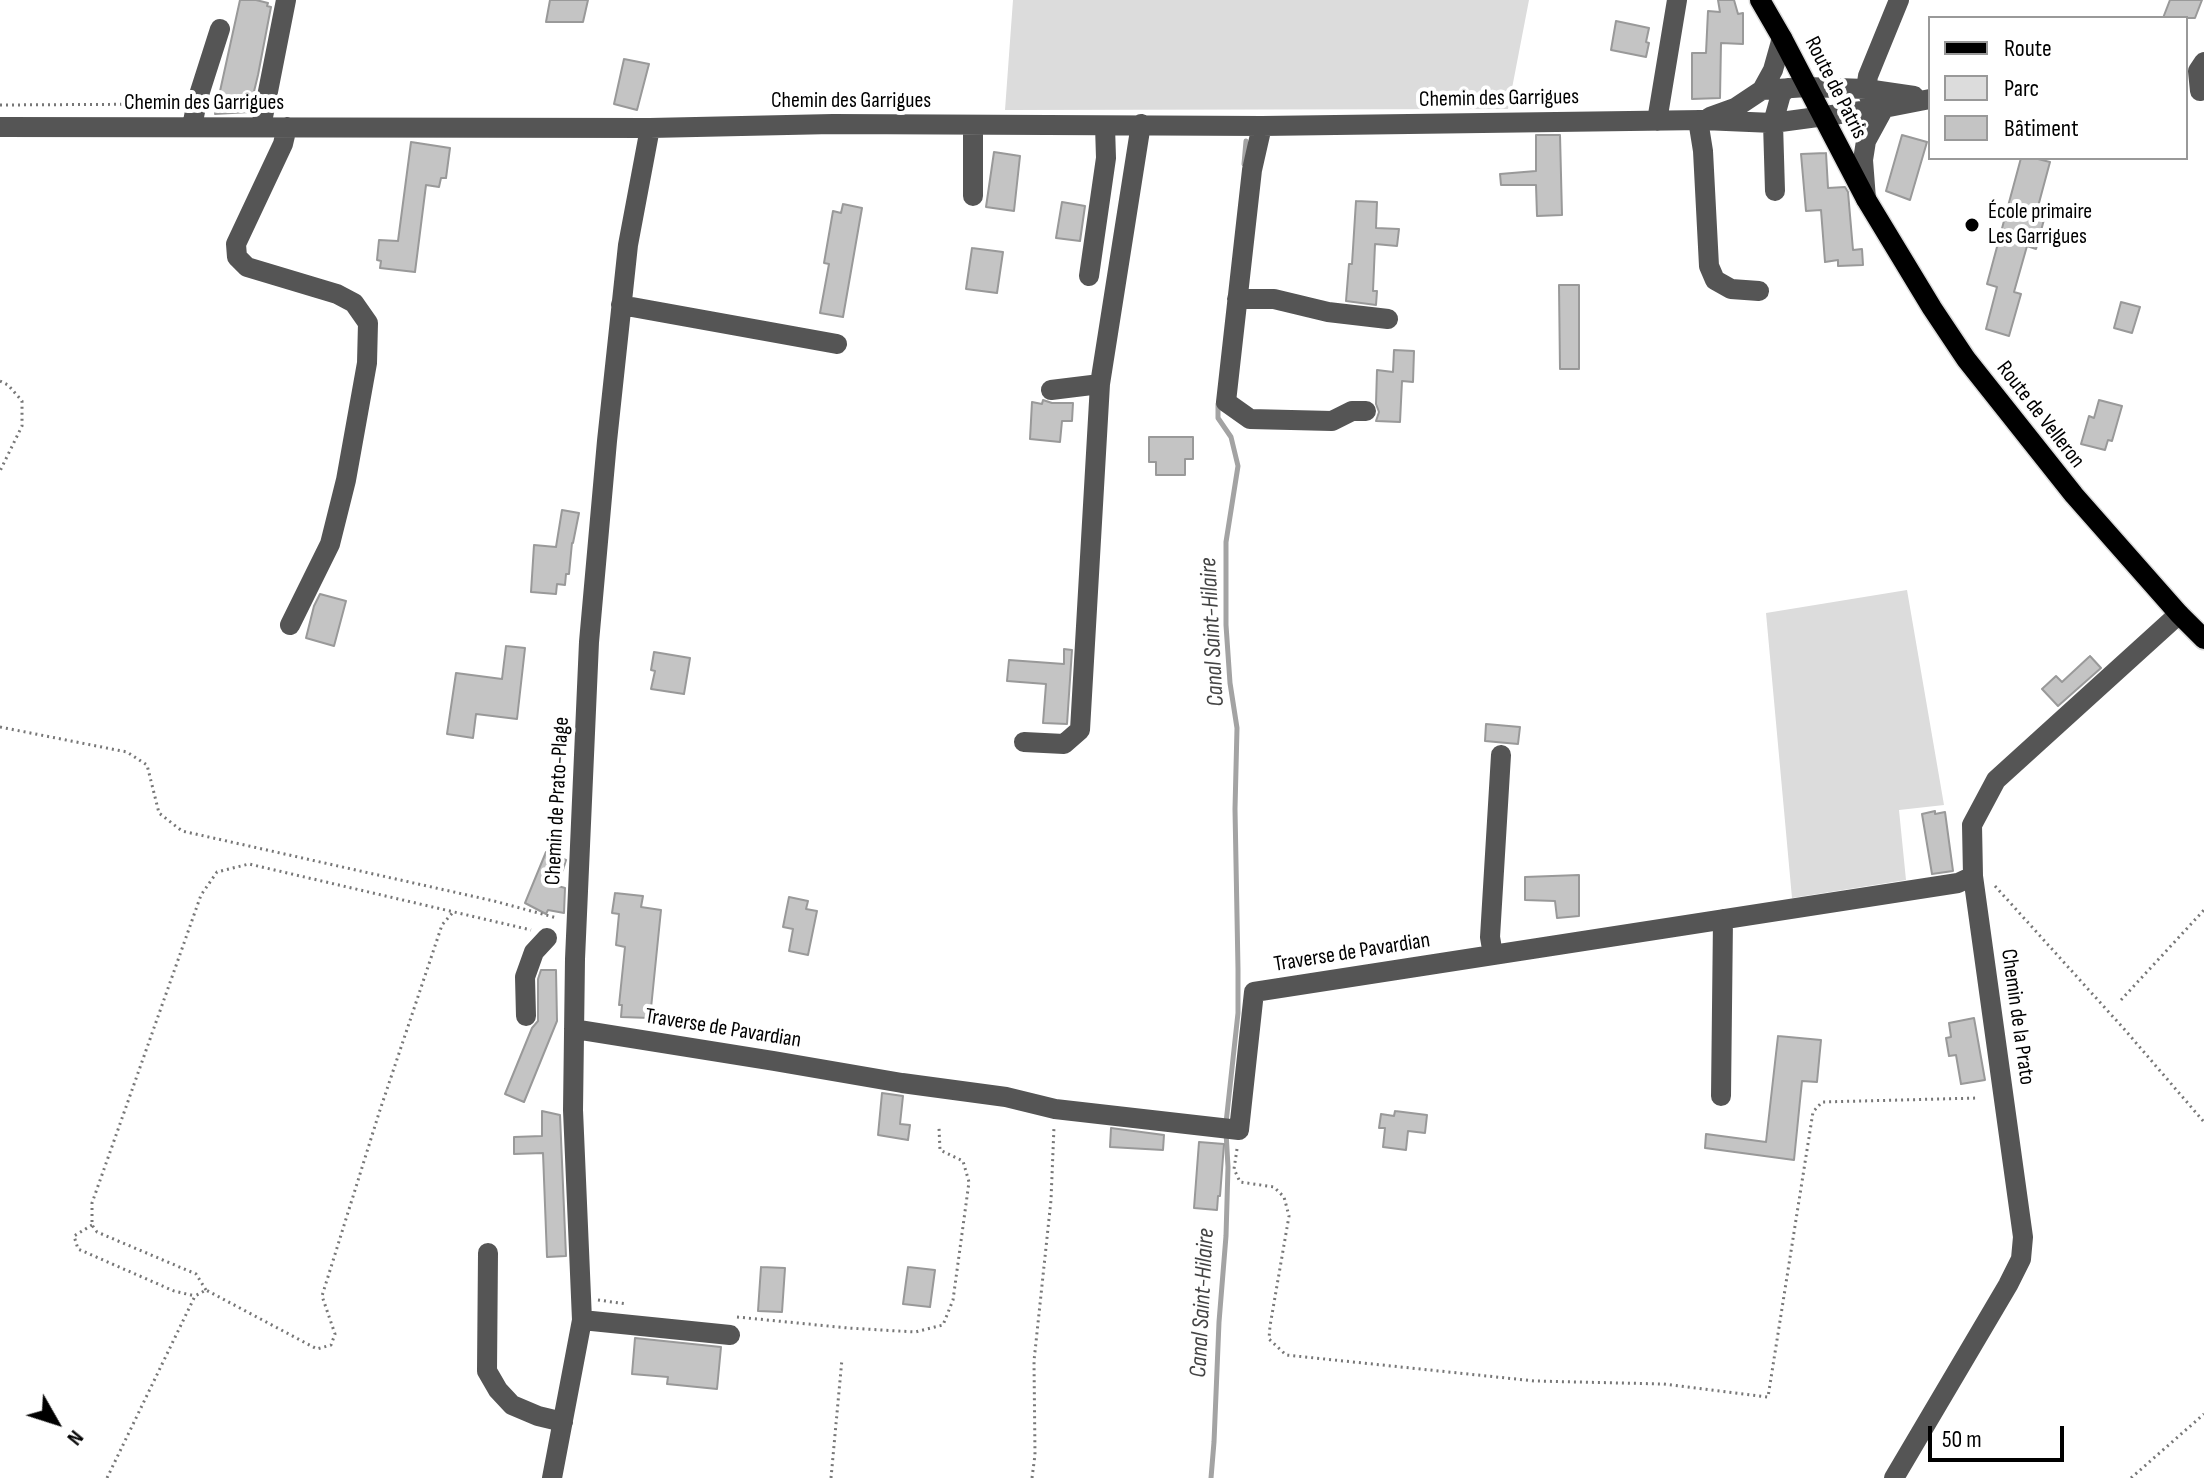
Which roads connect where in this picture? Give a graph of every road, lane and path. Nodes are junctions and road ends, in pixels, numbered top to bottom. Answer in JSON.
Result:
{"nodes":[{"id":1,"x":286,"y":0,"type":"edge"},
{"id":2,"x":1677,"y":0,"type":"edge"},
{"id":3,"x":1760,"y":0,"type":"edge"},
{"id":4,"x":1899,"y":0,"type":"edge"},
{"id":5,"x":220,"y":29,"type":"dead end"},
{"id":6,"x":1782,"y":38,"type":"junction"},
{"id":7,"x":2204,"y":62,"type":"edge"},
{"id":8,"x":1797,"y":88,"type":"junction"},
{"id":9,"x":1866,"y":89,"type":"junction"},
{"id":10,"x":1762,"y":90,"type":"junction"},
{"id":11,"x":2197,"y":91,"type":"edge"},
{"id":12,"x":1928,"y":99,"type":"edge"},
{"id":13,"x":197,"y":101,"type":"junction"},
{"id":14,"x":0,"y":105,"type":"edge"},
{"id":15,"x":1879,"y":108,"type":"junction"},
{"id":16,"x":1822,"y":116,"type":"junction"},
{"id":17,"x":1700,"y":120,"type":"junction"},
{"id":18,"x":1657,"y":121,"type":"junction"},
{"id":19,"x":1773,"y":123,"type":"junction"},
{"id":20,"x":1141,"y":124,"type":"junction"},
{"id":21,"x":973,"y":125,"type":"junction"},
{"id":22,"x":1105,"y":126,"type":"junction"},
{"id":23,"x":1262,"y":126,"type":"junction"},
{"id":24,"x":0,"y":127,"type":"edge"},
{"id":25,"x":192,"y":127,"type":"junction"},
{"id":26,"x":261,"y":127,"type":"junction"},
{"id":27,"x":287,"y":127,"type":"junction"},
{"id":28,"x":650,"y":128,"type":"junction"},
{"id":29,"x":1775,"y":191,"type":"dead end"},
{"id":30,"x":973,"y":196,"type":"dead end"},
{"id":31,"x":1866,"y":199,"type":"junction"},
{"id":32,"x":1089,"y":276,"type":"dead end"},
{"id":33,"x":1759,"y":291,"type":"dead end"},
{"id":34,"x":1237,"y":299,"type":"junction"},
{"id":35,"x":621,"y":305,"type":"junction"},
{"id":36,"x":1388,"y":319,"type":"dead end"},
{"id":37,"x":837,"y":344,"type":"dead end"},
{"id":38,"x":0,"y":381,"type":"edge"},
{"id":39,"x":1100,"y":384,"type":"junction"},
{"id":40,"x":1051,"y":390,"type":"dead end"},
{"id":41,"x":1366,"y":411,"type":"dead end"},
{"id":42,"x":0,"y":471,"type":"edge"},
{"id":43,"x":2179,"y":614,"type":"junction"},
{"id":44,"x":290,"y":625,"type":"dead end"},
{"id":45,"x":2204,"y":639,"type":"edge"},
{"id":46,"x":0,"y":727,"type":"edge"},
{"id":47,"x":1024,"y":742,"type":"dead end"},
{"id":48,"x":1501,"y":755,"type":"dead end"},
{"id":49,"x":1973,"y":876,"type":"junction"},
{"id":50,"x":2204,"y":910,"type":"edge"},
{"id":51,"x":454,"y":911,"type":"junction"},
{"id":52,"x":577,"y":918,"type":"junction"},
{"id":53,"x":1723,"y":919,"type":"junction"},
{"id":54,"x":547,"y":938,"type":"joint"},
{"id":55,"x":1493,"y":955,"type":"junction"},
{"id":56,"x":2121,"y":1000,"type":"dead end"},
{"id":57,"x":526,"y":1016,"type":"dead end"},
{"id":58,"x":574,"y":1029,"type":"junction"},
{"id":59,"x":1721,"y":1096,"type":"dead end"},
{"id":60,"x":1979,"y":1098,"type":"dead end"},
{"id":61,"x":1055,"y":1109,"type":"junction"},
{"id":62,"x":2204,"y":1122,"type":"edge"},
{"id":63,"x":939,"y":1128,"type":"dead end"},
{"id":64,"x":1239,"y":1130,"type":"junction"},
{"id":65,"x":92,"y":1225,"type":"junction"},
{"id":66,"x":488,"y":1253,"type":"dead end"},
{"id":67,"x":206,"y":1290,"type":"junction"},
{"id":68,"x":580,"y":1293,"type":"junction"},
{"id":69,"x":195,"y":1296,"type":"junction"},
{"id":70,"x":629,"y":1304,"type":"dead end"},
{"id":71,"x":582,"y":1320,"type":"junction"},
{"id":72,"x":733,"y":1326,"type":"joint"},
{"id":73,"x":842,"y":1359,"type":"dead end"},
{"id":74,"x":2204,"y":1414,"type":"edge"},
{"id":75,"x":563,"y":1422,"type":"junction"},
{"id":76,"x":107,"y":1478,"type":"edge"},
{"id":77,"x":552,"y":1478,"type":"edge"},
{"id":78,"x":831,"y":1478,"type":"edge"},
{"id":79,"x":1032,"y":1478,"type":"edge"},
{"id":80,"x":1894,"y":1478,"type":"edge"},
{"id":81,"x":2131,"y":1478,"type":"edge"}],
"edges":[{"from":1,"to":26,"type":"street"},
{"from":2,"to":18,"type":"street"},
{"from":3,"to":6,"type":"main road","name":"Route de Patris"},
{"from":4,"to":9,"type":"street"},
{"from":5,"to":13,"type":"street"},
{"from":6,"to":8,"type":"main road","name":"Route de Patris"},
{"from":6,"to":10,"type":"street"},
{"from":7,"to":11,"type":"street"},
{"from":8,"to":9,"type":"street","name":"Chemin des Garrigues"},
{"from":8,"to":10,"type":"street","name":"Chemin des Garrigues"},
{"from":8,"to":16,"type":"main road","name":"Route de Patris"},
{"from":8,"to":19,"type":"street"},
{"from":9,"to":12,"type":"street","name":"Chemin des Garrigues"},
{"from":9,"to":15,"type":"street"},
{"from":10,"to":17,"type":"street","name":"Chemin des Garrigues"},
{"from":12,"to":15,"type":"street","name":"Chemin des Garrigues"},
{"from":13,"to":14,"type":"path"},
{"from":13,"to":25,"type":"street"},
{"from":15,"to":16,"type":"street","name":"Chemin des Garrigues"},
{"from":15,"to":31,"type":"street"},
{"from":16,"to":19,"type":"street","name":"Chemin des Garrigues"},
{"from":16,"to":31,"type":"main road","name":"Route de Patris"},
{"from":17,"to":18,"type":"street","name":"Chemin des Garrigues"},
{"from":17,"to":19,"type":"street","name":"Chemin des Garrigues"},
{"from":17,"to":33,"type":"street"},
{"from":18,"to":23,"type":"street","name":"Chemin des Garrigues"},
{"from":19,"to":29,"type":"street"},
{"from":20,"to":22,"type":"street","name":"Chemin des Garrigues"},
{"from":20,"to":23,"type":"street","name":"Chemin des Garrigues"},
{"from":20,"to":39,"type":"street"},
{"from":21,"to":22,"type":"street","name":"Chemin des Garrigues"},
{"from":21,"to":28,"type":"street","name":"Chemin des Garrigues"},
{"from":21,"to":30,"type":"street"},
{"from":22,"to":32,"type":"street"},
{"from":23,"to":34,"type":"street"},
{"from":24,"to":25,"type":"street","name":"Chemin des Garrigues"},
{"from":25,"to":26,"type":"street","name":"Chemin des Garrigues"},
{"from":26,"to":27,"type":"street","name":"Chemin des Garrigues"},
{"from":27,"to":28,"type":"street","name":"Chemin des Garrigues"},
{"from":27,"to":44,"type":"street"},
{"from":28,"to":35,"type":"street","name":"Chemin de Prato-Plage"},
{"from":31,"to":43,"type":"main road","name":"Route de Velleron"},
{"from":34,"to":36,"type":"street"},
{"from":34,"to":41,"type":"street"},
{"from":35,"to":37,"type":"street"},
{"from":35,"to":52,"type":"street","name":"Chemin de Prato-Plage"},
{"from":38,"to":42,"type":"path"},
{"from":39,"to":40,"type":"street"},
{"from":39,"to":47,"type":"street"},
{"from":43,"to":45,"type":"main road","name":"Route de Velleron"},
{"from":43,"to":49,"type":"street","name":"Chemin de la Prato"},
{"from":46,"to":52,"type":"path"},
{"from":48,"to":55,"type":"street"},
{"from":49,"to":53,"type":"street","name":"Traverse de Pavardian"},
{"from":49,"to":62,"type":"path"},
{"from":49,"to":80,"type":"street","name":"Chemin de la Prato"},
{"from":50,"to":56,"type":"path"},
{"from":51,"to":54,"type":"path"},
{"from":51,"to":65,"type":"path"},
{"from":51,"to":67,"type":"path"},
{"from":52,"to":58,"type":"street","name":"Chemin de Prato-Plage"},
{"from":53,"to":55,"type":"street","name":"Traverse de Pavardian"},
{"from":53,"to":59,"type":"street"},
{"from":54,"to":57,"type":"street"},
{"from":55,"to":64,"type":"street","name":"Traverse de Pavardian"},
{"from":58,"to":61,"type":"street","name":"Traverse de Pavardian"},
{"from":58,"to":68,"type":"street","name":"Chemin de Prato-Plage"},
{"from":60,"to":64,"type":"path"},
{"from":61,"to":64,"type":"street","name":"Traverse de Pavardian"},
{"from":61,"to":79,"type":"path"},
{"from":63,"to":72,"type":"path"},
{"from":65,"to":67,"type":"path"},
{"from":65,"to":69,"type":"path"},
{"from":66,"to":75,"type":"street"},
{"from":67,"to":69,"type":"path"},
{"from":68,"to":70,"type":"path"},
{"from":68,"to":71,"type":"street","name":"Chemin de Prato-Plage"},
{"from":69,"to":76,"type":"path"},
{"from":71,"to":72,"type":"street"},
{"from":71,"to":75,"type":"street","name":"Chemin de Prato-Plage"},
{"from":73,"to":78,"type":"path"},
{"from":74,"to":81,"type":"path"},
{"from":75,"to":77,"type":"street","name":"Chemin de Prato-Plage"}]}
